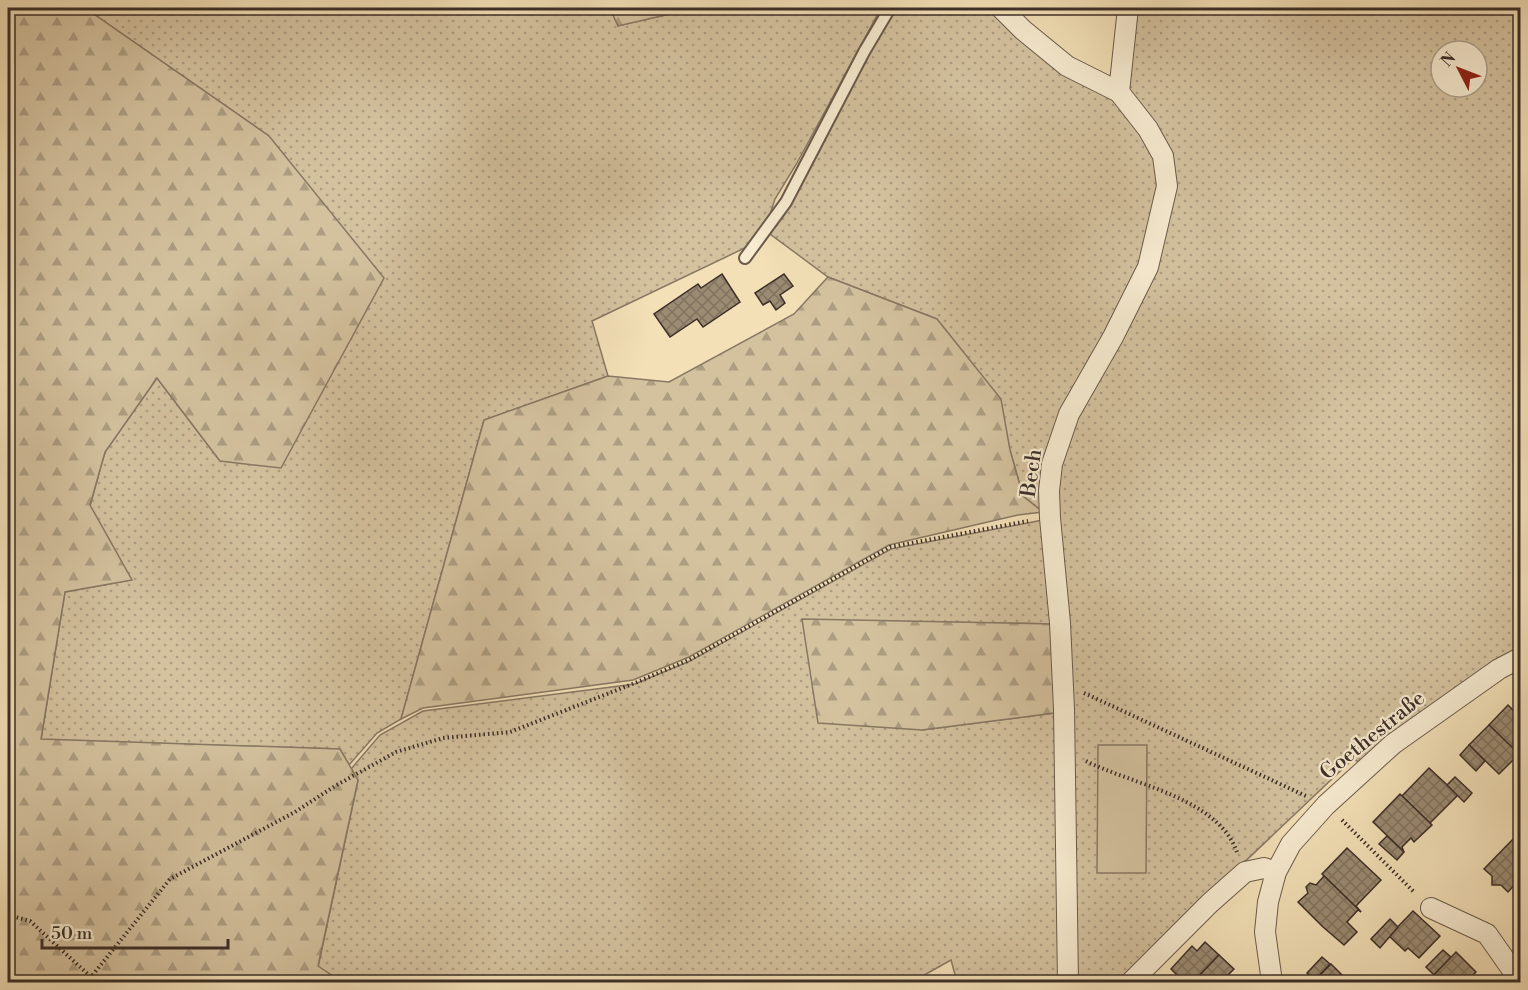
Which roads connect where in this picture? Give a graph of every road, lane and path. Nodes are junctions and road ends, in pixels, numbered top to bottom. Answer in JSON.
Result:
{"nodes":[{"id":1,"x":890,"y":8,"type":"edge"},
{"id":2,"x":1001,"y":8,"type":"edge"},
{"id":3,"x":1128,"y":8,"type":"edge"},
{"id":4,"x":1119,"y":92,"type":"junction"},
{"id":5,"x":745,"y":258,"type":"dead end"},
{"id":6,"x":1050,"y":518,"type":"junction"},
{"id":7,"x":1521,"y":658,"type":"edge"},
{"id":8,"x":1063,"y":684,"type":"junction"},
{"id":9,"x":1065,"y":740,"type":"junction"},
{"id":10,"x":1326,"y":805,"type":"junction"},
{"id":11,"x":1245,"y":872,"type":"junction"},
{"id":12,"x":1276,"y":872,"type":"junction"},
{"id":13,"x":1431,"y":908,"type":"joint"},
{"id":14,"x":8,"y":915,"type":"edge"},
{"id":15,"x":1521,"y":981,"type":"edge"},
{"id":16,"x":1068,"y":982,"type":"edge"},
{"id":17,"x":1131,"y":982,"type":"edge"},
{"id":18,"x":1272,"y":982,"type":"edge"}],
"edges":[{"from":1,"to":5,"type":"lane"},
{"from":2,"to":4,"type":"street"},
{"from":3,"to":4,"type":"street"},
{"from":4,"to":6,"type":"street","name":"Bech"},
{"from":6,"to":8,"type":"street","name":"Bech"},
{"from":6,"to":14,"type":"path"},
{"from":7,"to":10,"type":"street","name":"Goethestraße"},
{"from":8,"to":9,"type":"street","name":"Bech"},
{"from":8,"to":10,"type":"path"},
{"from":9,"to":11,"type":"path"},
{"from":9,"to":16,"type":"street","name":"Bech"},
{"from":10,"to":12,"type":"street","name":"Goethestraße"},
{"from":10,"to":13,"type":"path"},
{"from":11,"to":12,"type":"street"},
{"from":11,"to":17,"type":"street"},
{"from":12,"to":18,"type":"street","name":"Goethestraße"},
{"from":13,"to":15,"type":"street"}]}
